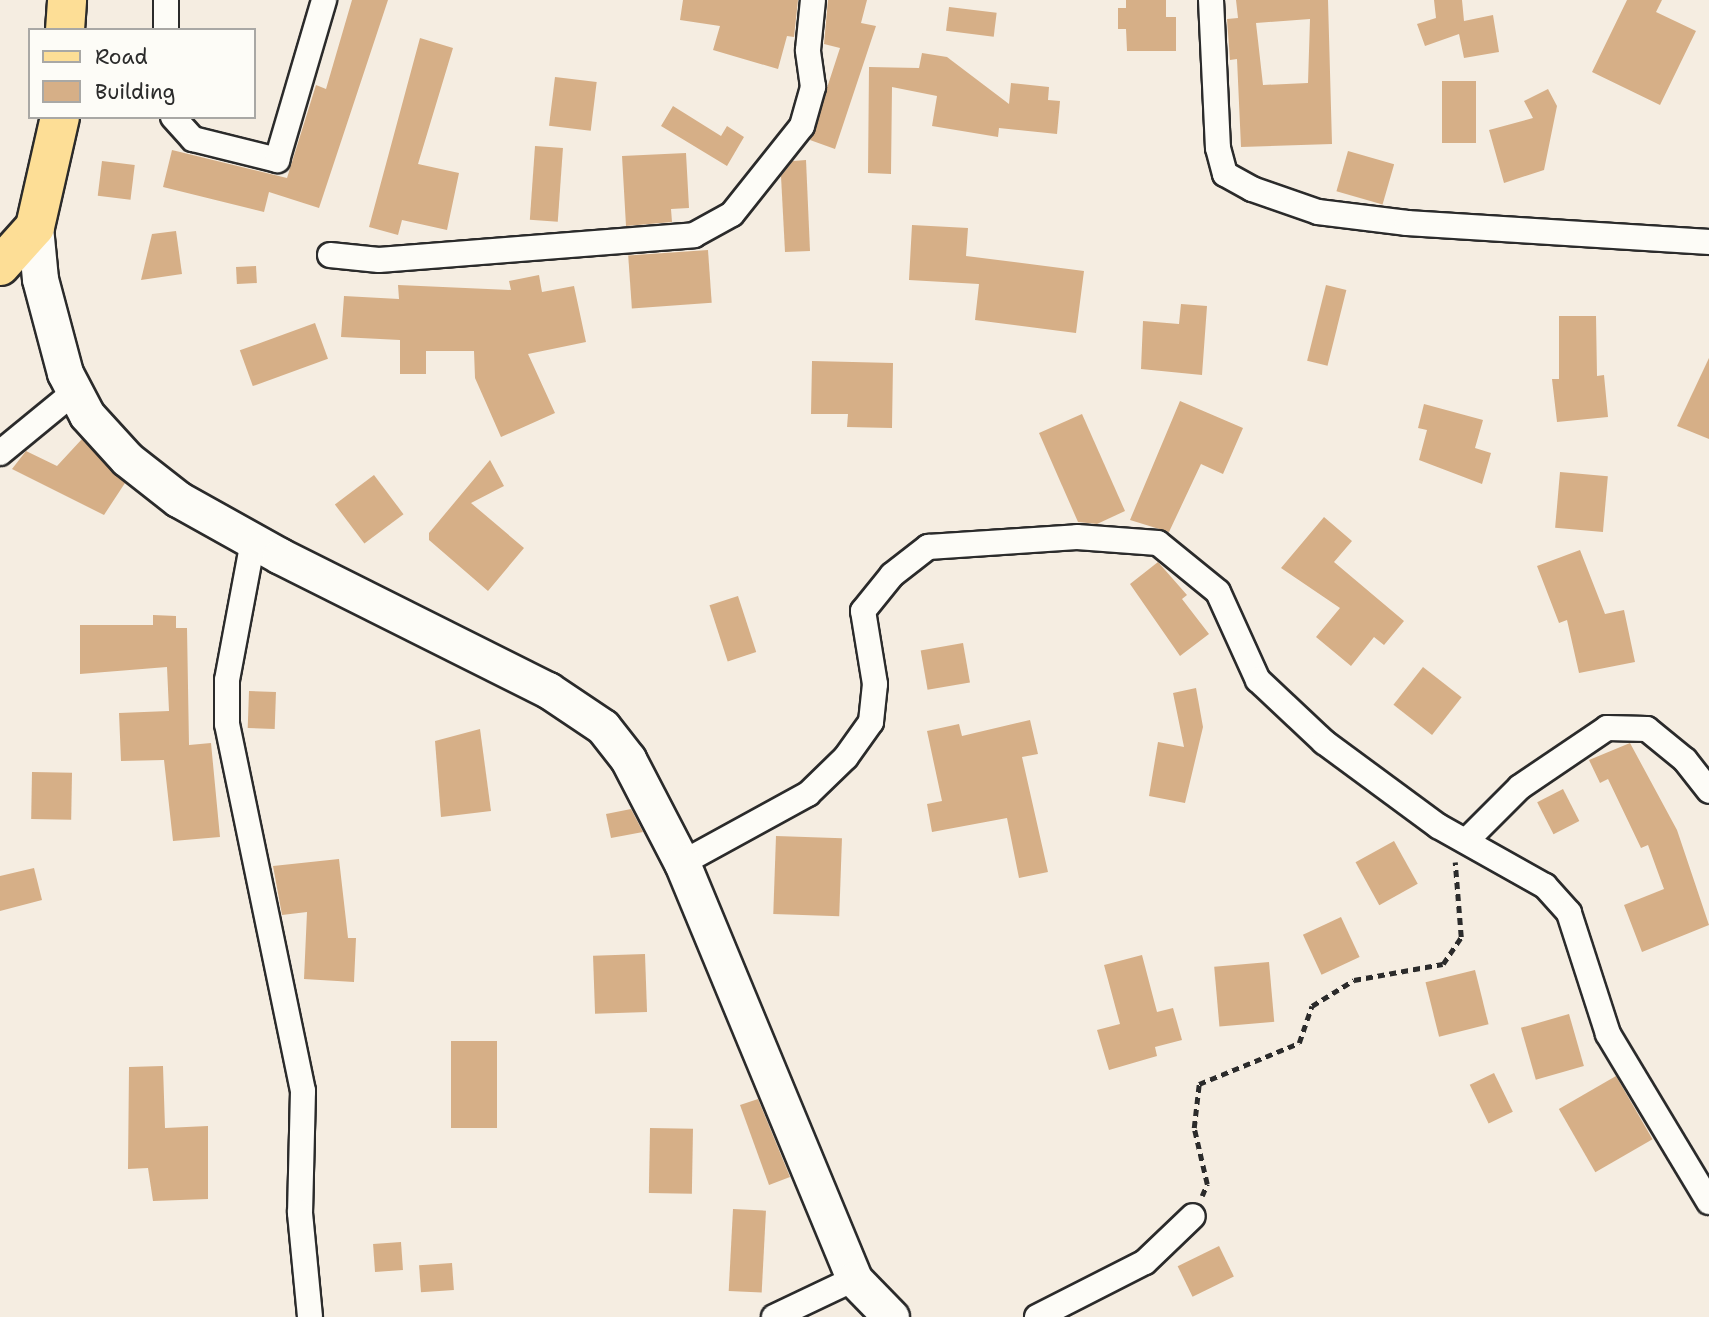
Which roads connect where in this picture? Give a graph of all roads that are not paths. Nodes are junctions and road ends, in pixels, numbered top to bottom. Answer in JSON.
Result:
{"nodes":[{"id":1,"x":67,"y":0,"type":"edge"},
{"id":2,"x":166,"y":0,"type":"edge"},
{"id":3,"x":324,"y":0,"type":"edge"},
{"id":4,"x":813,"y":0,"type":"edge"},
{"id":5,"x":1211,"y":0,"type":"edge"},
{"id":6,"x":65,"y":28,"type":"edge"},
{"id":7,"x":166,"y":28,"type":"edge"},
{"id":8,"x":60,"y":119,"type":"edge"},
{"id":9,"x":175,"y":119,"type":"edge"},
{"id":10,"x":35,"y":227,"type":"junction"},
{"id":11,"x":1709,"y":242,"type":"edge"},
{"id":12,"x":330,"y":255,"type":"dead end"},
{"id":13,"x":0,"y":266,"type":"edge"},
{"id":14,"x":73,"y":393,"type":"junction"},
{"id":15,"x":0,"y":453,"type":"edge"},
{"id":16,"x":253,"y":541,"type":"junction"},
{"id":17,"x":1709,"y":791,"type":"edge"},
{"id":18,"x":1466,"y":841,"type":"junction"},
{"id":19,"x":682,"y":863,"type":"junction"},
{"id":20,"x":1709,"y":1202,"type":"edge"},
{"id":21,"x":1193,"y":1216,"type":"road end"},
{"id":22,"x":854,"y":1279,"type":"junction"},
{"id":23,"x":310,"y":1317,"type":"edge"},
{"id":24,"x":774,"y":1317,"type":"edge"},
{"id":25,"x":891,"y":1317,"type":"edge"},
{"id":26,"x":1037,"y":1317,"type":"edge"}],
"edges":[{"from":1,"to":6,"type":"main road"},
{"from":2,"to":7,"type":"street"},
{"from":3,"to":9,"type":"street"},
{"from":4,"to":12,"type":"street"},
{"from":5,"to":11,"type":"street"},
{"from":8,"to":10,"type":"main road"},
{"from":10,"to":13,"type":"main road"},
{"from":10,"to":14,"type":"main road"},
{"from":14,"to":15,"type":"street"},
{"from":14,"to":16,"type":"main road"},
{"from":16,"to":19,"type":"main road"},
{"from":16,"to":23,"type":"street"},
{"from":17,"to":18,"type":"street"},
{"from":18,"to":19,"type":"street"},
{"from":18,"to":20,"type":"street"},
{"from":19,"to":22,"type":"main road"},
{"from":21,"to":26,"type":"street"},
{"from":22,"to":24,"type":"street"},
{"from":22,"to":25,"type":"main road"}]}
